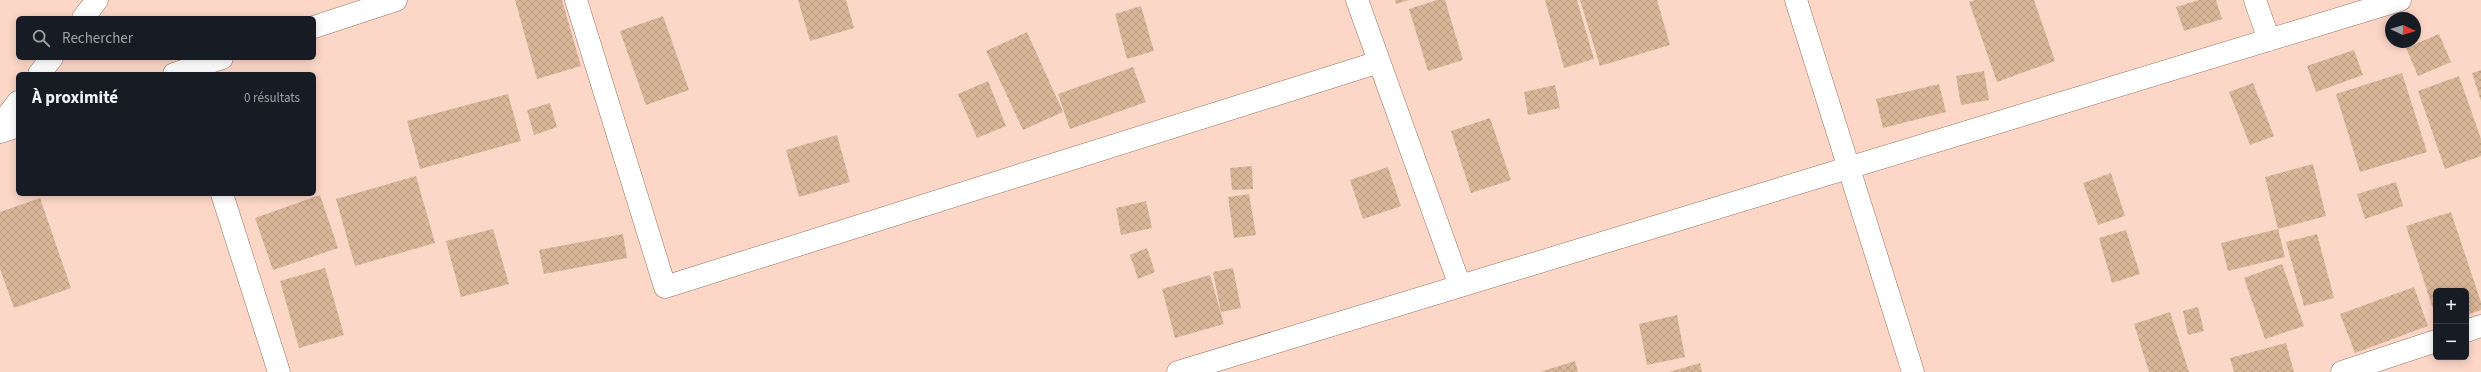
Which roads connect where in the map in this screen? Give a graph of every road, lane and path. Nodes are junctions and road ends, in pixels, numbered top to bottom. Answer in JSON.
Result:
{"nodes":[{"id":1,"x":96,"y":0,"type":"edge"},
{"id":2,"x":396,"y":0,"type":"edge"},
{"id":3,"x":576,"y":0,"type":"edge"},
{"id":4,"x":1357,"y":0,"type":"edge"},
{"id":5,"x":1796,"y":0,"type":"edge"},
{"id":6,"x":2255,"y":0,"type":"edge"},
{"id":7,"x":2400,"y":0,"type":"edge"},
{"id":8,"x":84,"y":16,"type":"edge"},
{"id":9,"x":316,"y":26,"type":"edge"},
{"id":10,"x":2269,"y":40,"type":"junction"},
{"id":11,"x":50,"y":60,"type":"edge"},
{"id":12,"x":216,"y":60,"type":"edge"},
{"id":13,"x":1379,"y":62,"type":"junction"},
{"id":14,"x":41,"y":72,"type":"edge"},
{"id":15,"x":183,"y":72,"type":"edge"},
{"id":16,"x":16,"y":105,"type":"edge"},
{"id":17,"x":0,"y":125,"type":"edge"},
{"id":18,"x":16,"y":127,"type":"edge"},
{"id":19,"x":0,"y":132,"type":"edge"},
{"id":20,"x":1849,"y":168,"type":"junction"},
{"id":21,"x":223,"y":196,"type":"edge"},
{"id":22,"x":1460,"y":286,"type":"junction"},
{"id":23,"x":2481,"y":326,"type":"edge"},
{"id":24,"x":2469,"y":330,"type":"edge"},
{"id":25,"x":2433,"y":342,"type":"edge"},
{"id":26,"x":2355,"y":370,"type":"edge"},
{"id":27,"x":279,"y":372,"type":"edge"},
{"id":28,"x":1178,"y":372,"type":"edge"},
{"id":29,"x":1913,"y":372,"type":"edge"}],
"edges":[{"from":1,"to":8,"type":"street"},
{"from":2,"to":9,"type":"street"},
{"from":3,"to":13,"type":"street"},
{"from":4,"to":13,"type":"street"},
{"from":5,"to":20,"type":"street"},
{"from":6,"to":10,"type":"street"},
{"from":7,"to":10,"type":"street"},
{"from":10,"to":20,"type":"street"},
{"from":11,"to":14,"type":"street"},
{"from":12,"to":15,"type":"street"},
{"from":13,"to":22,"type":"street"},
{"from":16,"to":17,"type":"street"},
{"from":18,"to":19,"type":"street"},
{"from":20,"to":22,"type":"street"},
{"from":20,"to":29,"type":"street"},
{"from":21,"to":27,"type":"street"},
{"from":22,"to":28,"type":"street"},
{"from":23,"to":24,"type":"street"},
{"from":25,"to":26,"type":"street"}]}
